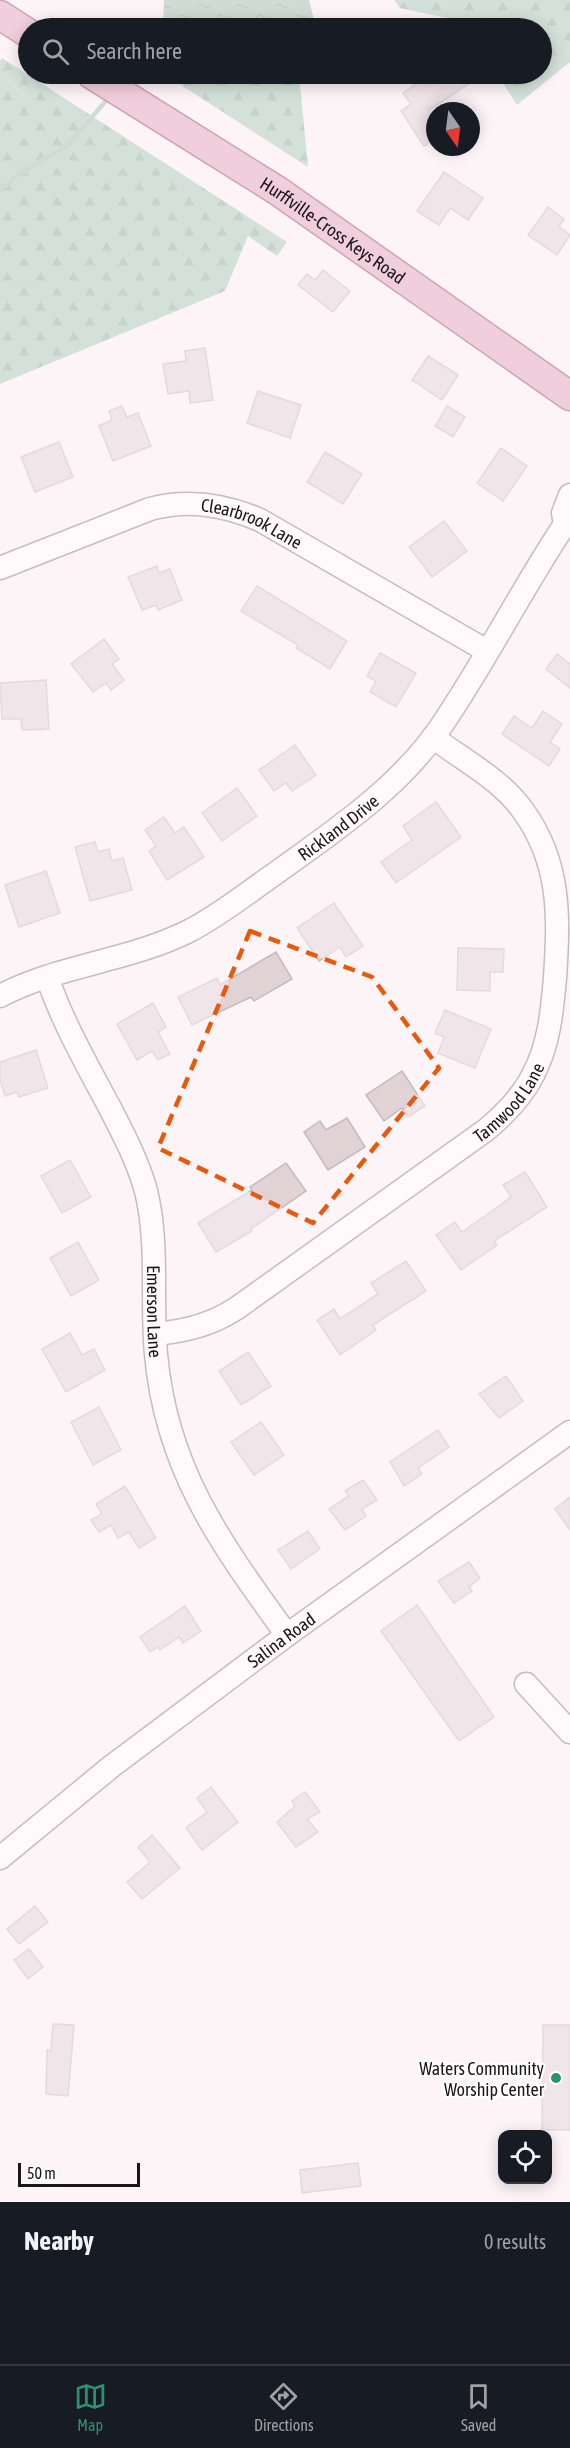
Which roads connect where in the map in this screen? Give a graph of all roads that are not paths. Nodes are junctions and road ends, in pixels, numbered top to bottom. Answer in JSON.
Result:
{"nodes":[{"id":1,"x":0,"y":15,"type":"edge"},
{"id":2,"x":18,"y":27,"type":"edge"},
{"id":3,"x":106,"y":84,"type":"edge"},
{"id":4,"x":570,"y":396,"type":"edge"},
{"id":5,"x":570,"y":495,"type":"edge"},
{"id":6,"x":567,"y":523,"type":"edge"},
{"id":7,"x":0,"y":568,"type":"edge"},
{"id":8,"x":487,"y":651,"type":"junction"},
{"id":9,"x":433,"y":737,"type":"junction"},
{"id":10,"x":47,"y":977,"type":"junction"},
{"id":11,"x":0,"y":996,"type":"edge"},
{"id":12,"x":155,"y":1334,"type":"junction"},
{"id":13,"x":570,"y":1432,"type":"edge"},
{"id":14,"x":287,"y":1635,"type":"junction"},
{"id":15,"x":526,"y":1684,"type":"dead end"},
{"id":16,"x":570,"y":1732,"type":"edge"},
{"id":17,"x":0,"y":1858,"type":"edge"}],
"edges":[{"from":1,"to":2,"type":"main road"},
{"from":3,"to":4,"type":"main road","name":"Hurffville-Cross Keys Road"},
{"from":5,"to":6,"type":"street","name":"Rickland Drive"},
{"from":6,"to":8,"type":"street","name":"Rickland Drive"},
{"from":7,"to":8,"type":"street","name":"Clearbrook Lane"},
{"from":8,"to":9,"type":"street","name":"Rickland Drive"},
{"from":9,"to":10,"type":"street","name":"Rickland Drive"},
{"from":9,"to":12,"type":"street","name":"Tamwood Lane"},
{"from":10,"to":11,"type":"street","name":"Rickland Drive"},
{"from":10,"to":12,"type":"street","name":"Emerson Lane"},
{"from":12,"to":14,"type":"street","name":"Emerson Lane"},
{"from":13,"to":14,"type":"street","name":"Salina Road"},
{"from":14,"to":17,"type":"street","name":"Salina Road"},
{"from":15,"to":16,"type":"street"}]}
